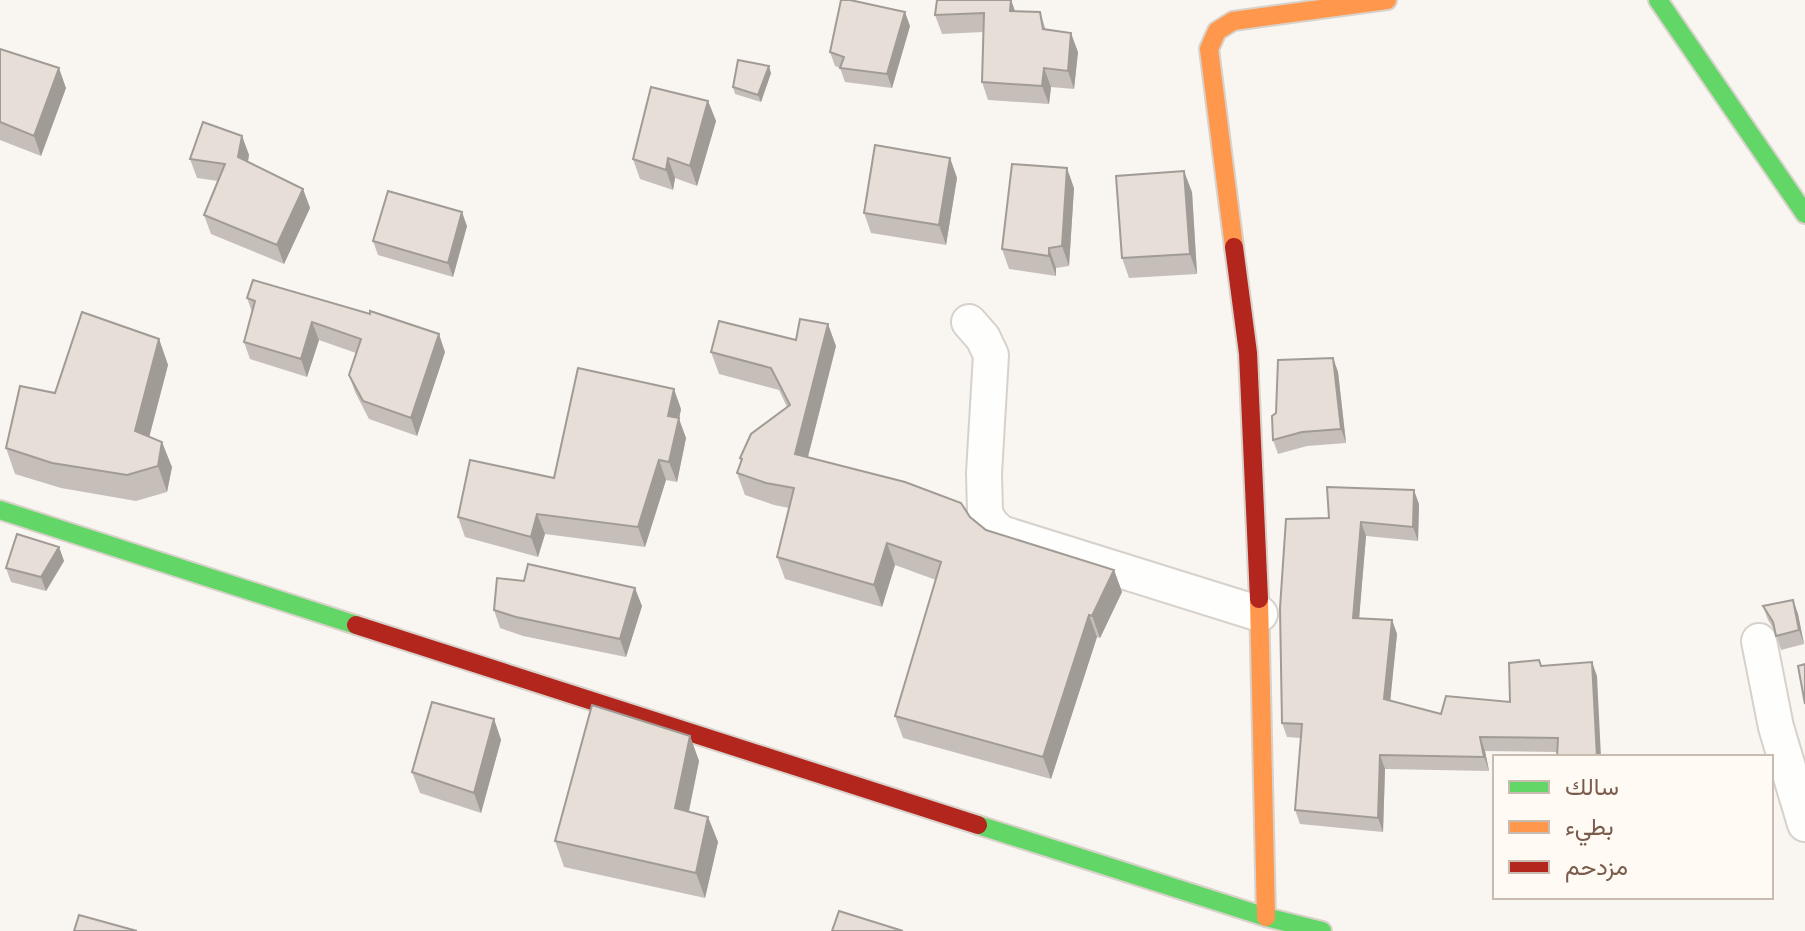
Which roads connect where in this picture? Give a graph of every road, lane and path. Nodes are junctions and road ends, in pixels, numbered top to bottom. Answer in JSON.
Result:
{"nodes":[{"id":1,"x":1387,"y":0,"type":"edge"},
{"id":2,"x":1658,"y":0,"type":"edge"},
{"id":3,"x":1805,"y":214,"type":"edge"},
{"id":4,"x":969,"y":322,"type":"dead end"},
{"id":5,"x":0,"y":510,"type":"edge"},
{"id":6,"x":1260,"y":614,"type":"junction"},
{"id":7,"x":1759,"y":641,"type":"dead end"},
{"id":8,"x":1805,"y":824,"type":"edge"},
{"id":9,"x":1266,"y":917,"type":"junction"},
{"id":10,"x":1322,"y":931,"type":"edge"}],
"edges":[{"from":1,"to":6,"type":"street"},
{"from":2,"to":3,"type":"street"},
{"from":4,"to":6,"type":"street"},
{"from":5,"to":9,"type":"street"},
{"from":6,"to":9,"type":"street"},
{"from":7,"to":8,"type":"street"},
{"from":9,"to":10,"type":"street"}]}
